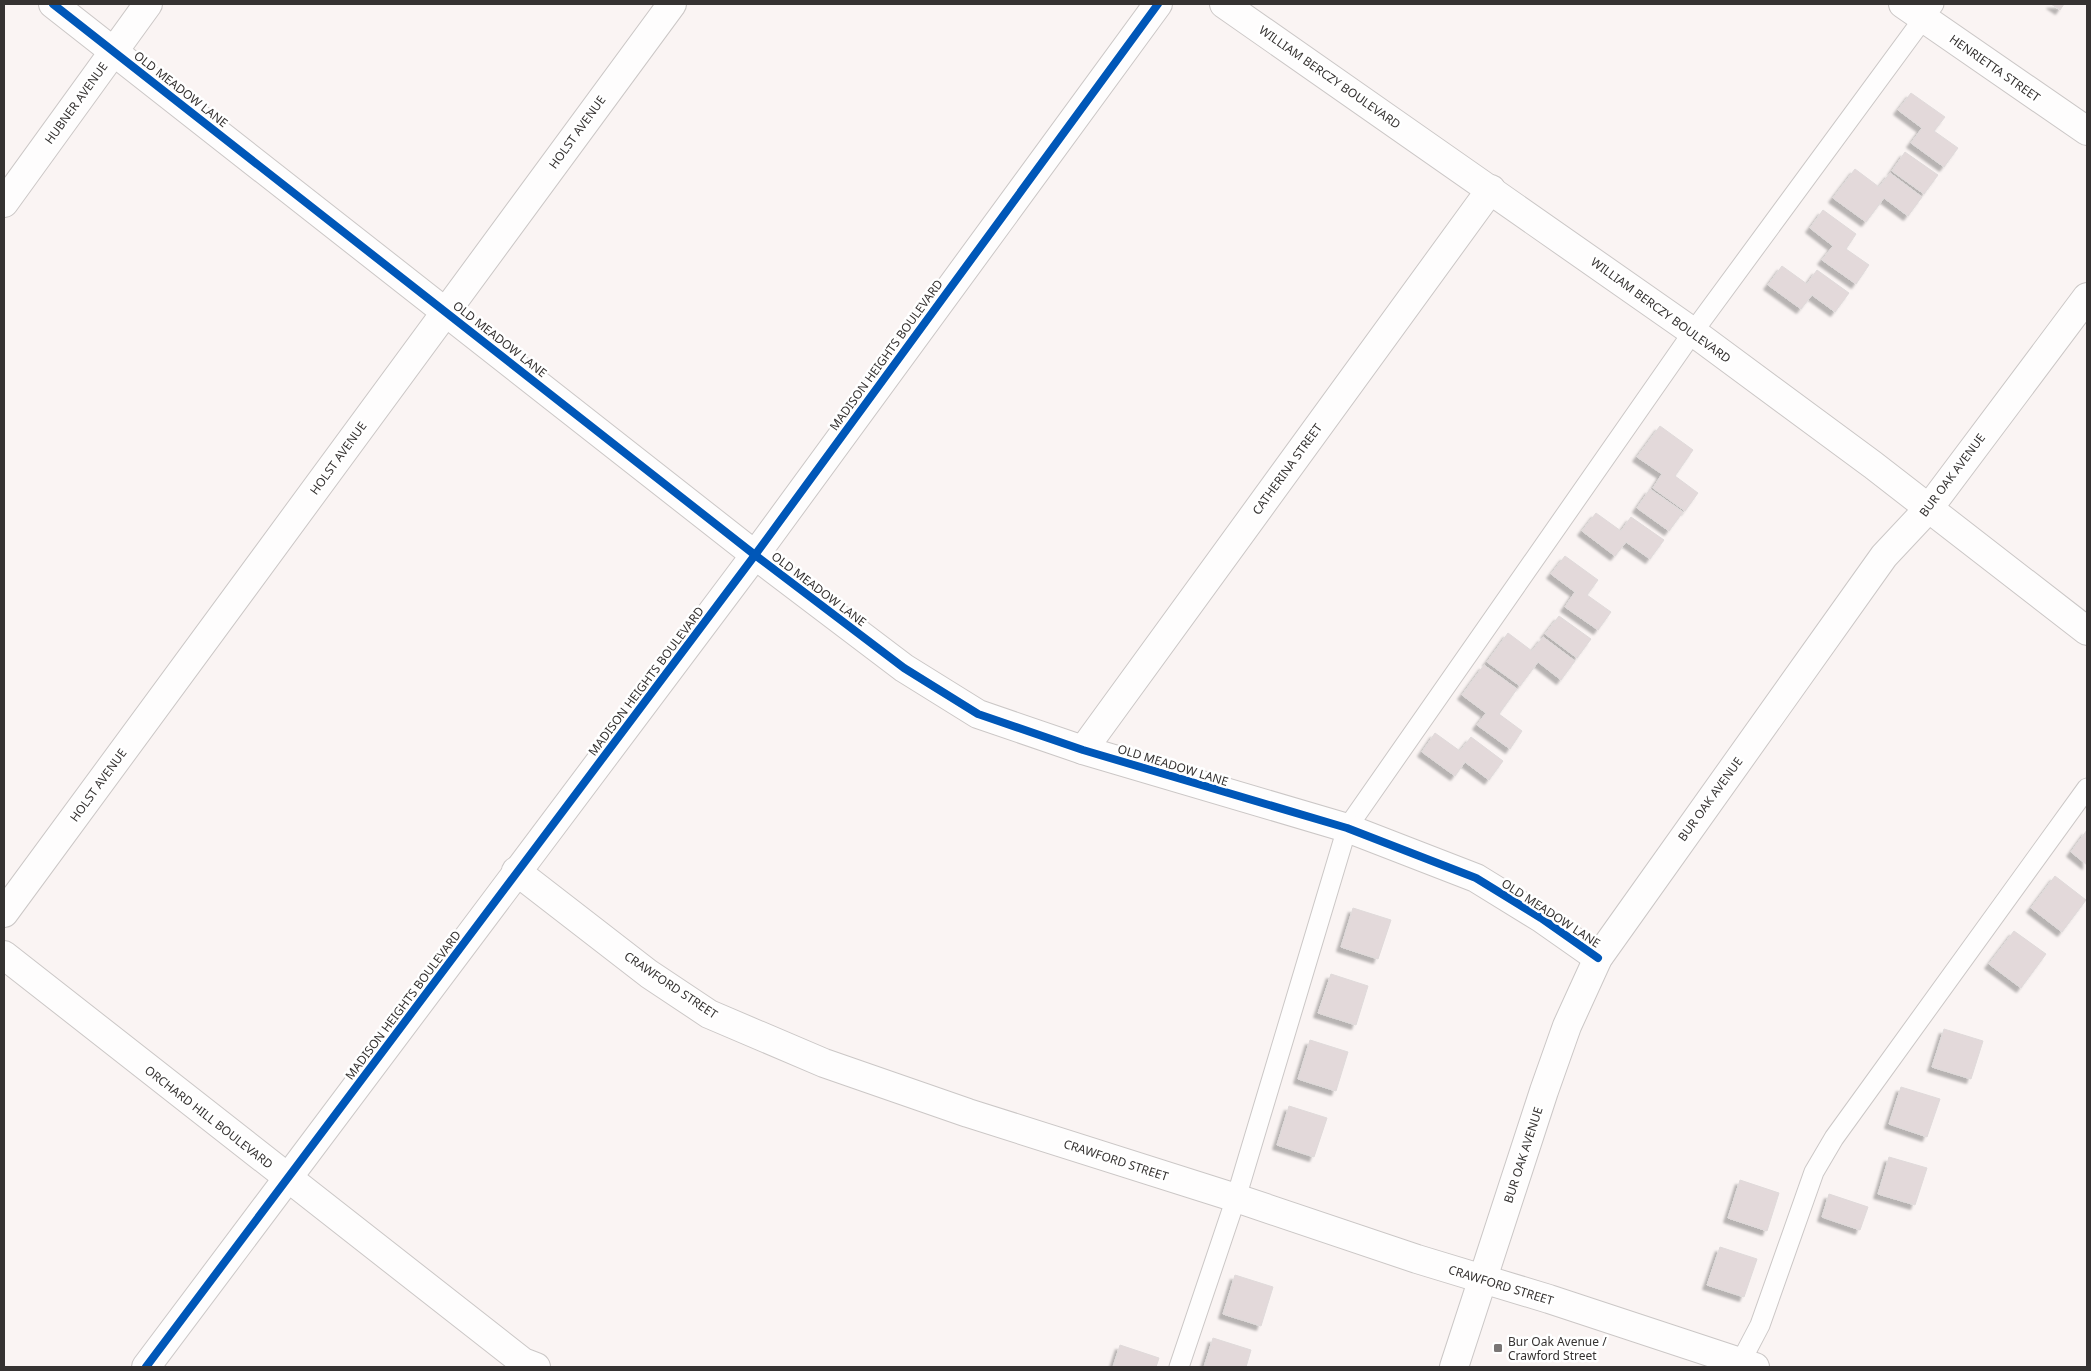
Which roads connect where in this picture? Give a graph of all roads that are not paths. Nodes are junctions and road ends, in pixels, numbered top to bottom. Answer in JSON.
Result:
{"nodes":[{"id":1,"x":53,"y":4,"type":"edge"},
{"id":2,"x":148,"y":4,"type":"edge"},
{"id":3,"x":672,"y":4,"type":"edge"},
{"id":4,"x":1158,"y":4,"type":"edge"},
{"id":5,"x":1224,"y":4,"type":"edge"},
{"id":6,"x":1920,"y":9,"type":"edge"},
{"id":7,"x":114,"y":51,"type":"junction"},
{"id":8,"x":2087,"y":131,"type":"edge"},
{"id":9,"x":1491,"y":189,"type":"junction"},
{"id":10,"x":4,"y":203,"type":"edge"},
{"id":11,"x":2087,"y":297,"type":"edge"},
{"id":12,"x":446,"y":311,"type":"junction"},
{"id":13,"x":1692,"y":332,"type":"junction"},
{"id":14,"x":1928,"y":508,"type":"junction"},
{"id":15,"x":755,"y":554,"type":"junction"},
{"id":16,"x":2087,"y":631,"type":"edge"},
{"id":17,"x":1083,"y":750,"type":"junction"},
{"id":18,"x":2087,"y":788,"type":"edge"},
{"id":19,"x":1347,"y":828,"type":"junction"},
{"id":20,"x":516,"y":872,"type":"junction"},
{"id":21,"x":4,"y":913,"type":"edge"},
{"id":22,"x":4,"y":955,"type":"edge"},
{"id":23,"x":1598,"y":958,"type":"junction"},
{"id":24,"x":287,"y":1178,"type":"junction"},
{"id":25,"x":1236,"y":1198,"type":"junction"},
{"id":26,"x":1483,"y":1278,"type":"junction"},
{"id":27,"x":1744,"y":1366,"type":"edge"},
{"id":28,"x":146,"y":1367,"type":"edge"},
{"id":29,"x":536,"y":1367,"type":"edge"},
{"id":30,"x":1179,"y":1367,"type":"edge"},
{"id":31,"x":1454,"y":1367,"type":"edge"}],
"edges":[{"from":1,"to":7,"type":"street","name":"OLD MEADOW LANE"},
{"from":2,"to":7,"type":"street","name":"HUBNER AVENUE"},
{"from":3,"to":12,"type":"street","name":"HOLST AVENUE"},
{"from":4,"to":15,"type":"street","name":"MADISON HEIGHTS BOULEVARD"},
{"from":5,"to":9,"type":"street","name":"WILLIAM BERCZY BOULEVARD"},
{"from":6,"to":8,"type":"street","name":"HENRIETTA STREET"},
{"from":6,"to":13,"type":"lane"},
{"from":7,"to":10,"type":"street","name":"HUBNER AVENUE"},
{"from":7,"to":12,"type":"street","name":"OLD MEADOW LANE"},
{"from":9,"to":13,"type":"street","name":"WILLIAM BERCZY BOULEVARD"},
{"from":9,"to":17,"type":"street","name":"CATHERINA STREET"},
{"from":11,"to":14,"type":"street","name":"BUR OAK AVENUE"},
{"from":12,"to":15,"type":"street","name":"OLD MEADOW LANE"},
{"from":12,"to":21,"type":"street","name":"HOLST AVENUE"},
{"from":13,"to":14,"type":"street","name":"WILLIAM BERCZY BOULEVARD"},
{"from":13,"to":19,"type":"lane"},
{"from":14,"to":16,"type":"street","name":"WILLIAM BERCZY BOULEVARD"},
{"from":14,"to":23,"type":"street","name":"BUR OAK AVENUE"},
{"from":15,"to":17,"type":"street","name":"OLD MEADOW LANE"},
{"from":15,"to":20,"type":"street","name":"MADISON HEIGHTS BOULEVARD"},
{"from":17,"to":19,"type":"street","name":"OLD MEADOW LANE"},
{"from":18,"to":27,"type":"lane"},
{"from":19,"to":23,"type":"street","name":"OLD MEADOW LANE"},
{"from":19,"to":25,"type":"lane"},
{"from":20,"to":24,"type":"street","name":"MADISON HEIGHTS BOULEVARD"},
{"from":20,"to":25,"type":"street","name":"CRAWFORD STREET"},
{"from":22,"to":24,"type":"street","name":"ORCHARD HILL BOULEVARD"},
{"from":23,"to":26,"type":"street","name":"BUR OAK AVENUE"},
{"from":24,"to":28,"type":"street","name":"MADISON HEIGHTS BOULEVARD"},
{"from":24,"to":29,"type":"street","name":"ORCHARD HILL BOULEVARD"},
{"from":25,"to":26,"type":"street","name":"CRAWFORD STREET"},
{"from":25,"to":30,"type":"lane"},
{"from":26,"to":27,"type":"street","name":"CRAWFORD STREET"},
{"from":26,"to":31,"type":"street","name":"BUR OAK AVENUE"}]}
